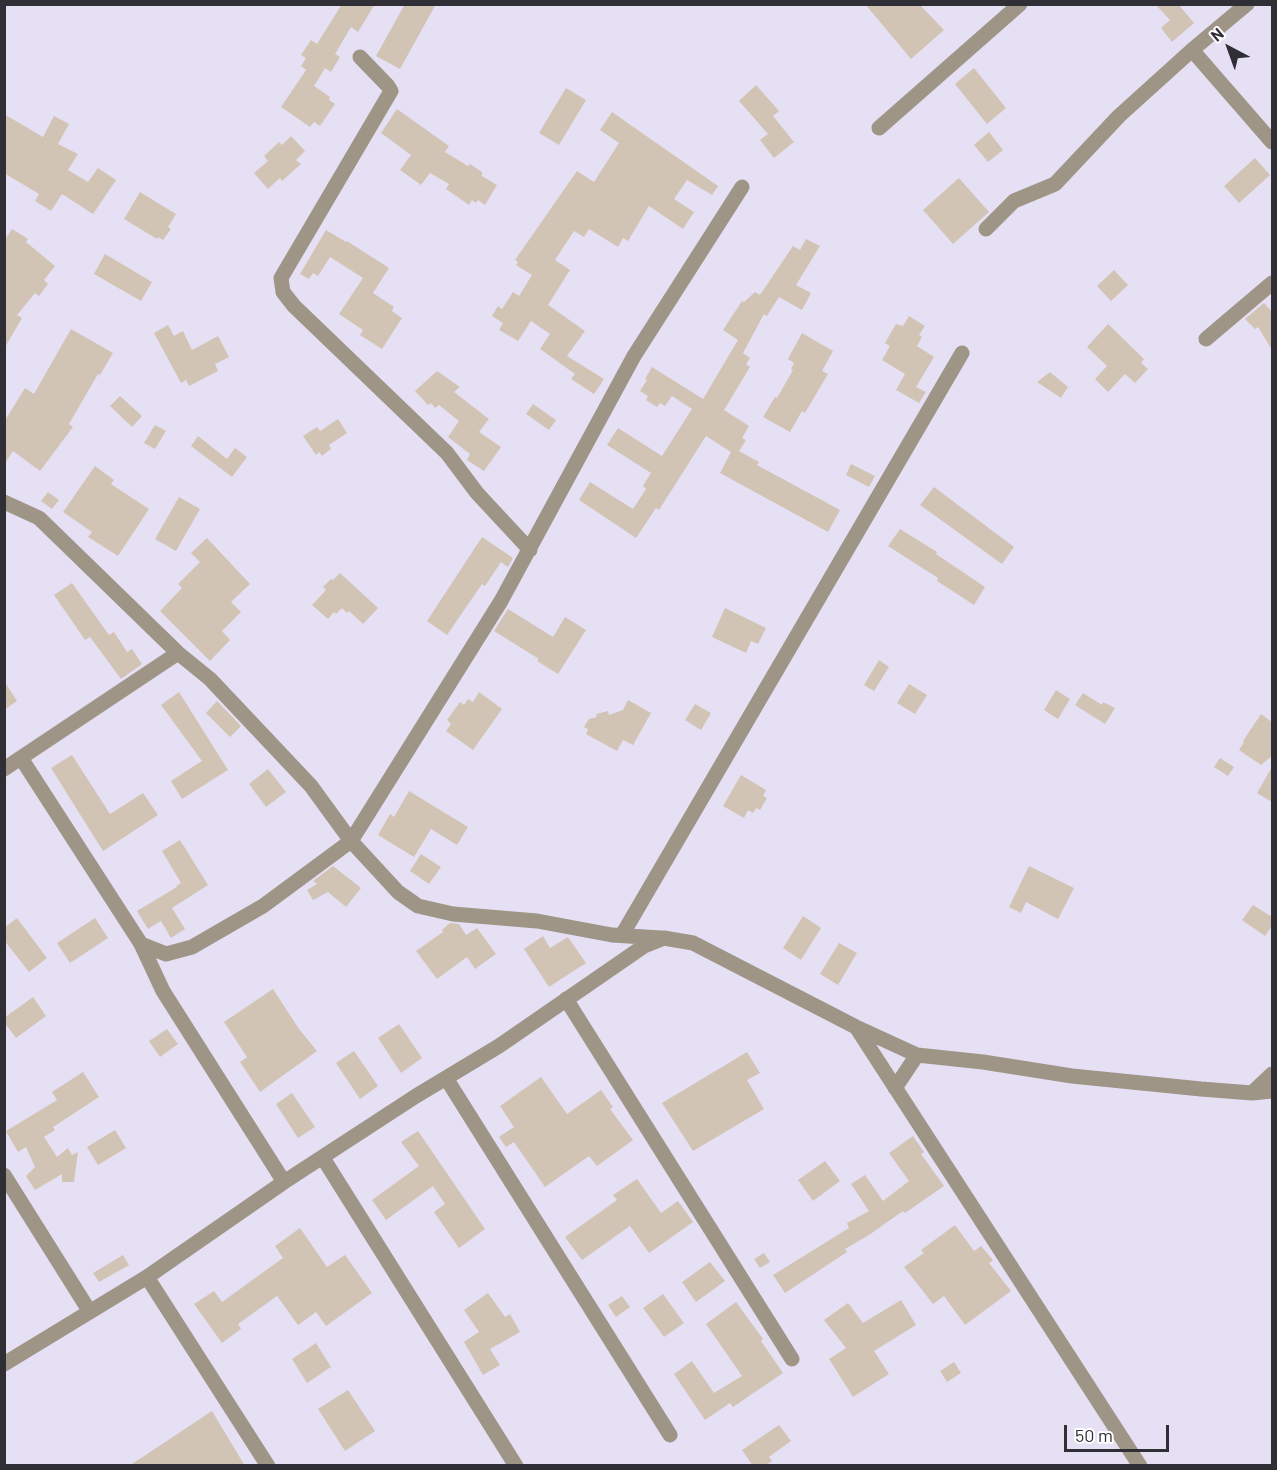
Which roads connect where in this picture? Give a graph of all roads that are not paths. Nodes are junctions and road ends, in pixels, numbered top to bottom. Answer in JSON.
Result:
{"nodes":[{"id":1,"x":1020,"y":4,"type":"edge"},
{"id":2,"x":1247,"y":4,"type":"edge"},
{"id":3,"x":1192,"y":50,"type":"junction"},
{"id":4,"x":360,"y":57,"type":"dead end"},
{"id":5,"x":879,"y":128,"type":"dead end"},
{"id":6,"x":1272,"y":142,"type":"edge"},
{"id":7,"x":742,"y":188,"type":"dead end"},
{"id":8,"x":986,"y":229,"type":"dead end"},
{"id":9,"x":1272,"y":283,"type":"edge"},
{"id":10,"x":1206,"y":339,"type":"dead end"},
{"id":11,"x":962,"y":353,"type":"dead end"},
{"id":12,"x":4,"y":502,"type":"edge"},
{"id":13,"x":530,"y":550,"type":"junction"},
{"id":14,"x":178,"y":653,"type":"junction"},
{"id":15,"x":21,"y":758,"type":"junction"},
{"id":16,"x":4,"y":769,"type":"edge"},
{"id":17,"x":351,"y":841,"type":"junction"},
{"id":18,"x":622,"y":935,"type":"junction"},
{"id":19,"x":664,"y":938,"type":"junction"},
{"id":20,"x":141,"y":944,"type":"junction"},
{"id":21,"x":174,"y":952,"type":"junction"},
{"id":22,"x":163,"y":991,"type":"junction"},
{"id":23,"x":566,"y":999,"type":"junction"},
{"id":24,"x":856,"y":1027,"type":"junction"},
{"id":25,"x":917,"y":1055,"type":"junction"},
{"id":26,"x":1272,"y":1074,"type":"edge"},
{"id":27,"x":446,"y":1078,"type":"junction"},
{"id":28,"x":895,"y":1088,"type":"junction"},
{"id":29,"x":1272,"y":1091,"type":"edge"},
{"id":30,"x":1252,"y":1093,"type":"junction"},
{"id":31,"x":323,"y":1158,"type":"junction"},
{"id":32,"x":4,"y":1175,"type":"edge"},
{"id":33,"x":284,"y":1182,"type":"junction"},
{"id":34,"x":147,"y":1277,"type":"junction"},
{"id":35,"x":90,"y":1312,"type":"junction"},
{"id":36,"x":792,"y":1359,"type":"dead end"},
{"id":37,"x":4,"y":1364,"type":"edge"},
{"id":38,"x":670,"y":1435,"type":"dead end"},
{"id":39,"x":268,"y":1466,"type":"edge"},
{"id":40,"x":516,"y":1466,"type":"edge"},
{"id":41,"x":1140,"y":1466,"type":"edge"}],
"edges":[{"from":1,"to":5,"type":"street"},
{"from":2,"to":3,"type":"street"},
{"from":3,"to":6,"type":"street"},
{"from":3,"to":8,"type":"street"},
{"from":4,"to":13,"type":"street"},
{"from":7,"to":13,"type":"street"},
{"from":9,"to":10,"type":"street"},
{"from":11,"to":18,"type":"street"},
{"from":12,"to":14,"type":"street"},
{"from":13,"to":17,"type":"street"},
{"from":14,"to":15,"type":"street"},
{"from":14,"to":17,"type":"street"},
{"from":15,"to":16,"type":"street"},
{"from":15,"to":20,"type":"street"},
{"from":17,"to":18,"type":"street"},
{"from":17,"to":21,"type":"street"},
{"from":18,"to":19,"type":"street"},
{"from":19,"to":23,"type":"street"},
{"from":19,"to":24,"type":"street"},
{"from":20,"to":21,"type":"street"},
{"from":20,"to":22,"type":"street"},
{"from":21,"to":22,"type":"street"},
{"from":22,"to":33,"type":"street"},
{"from":23,"to":27,"type":"street"},
{"from":23,"to":36,"type":"street"},
{"from":24,"to":25,"type":"street"},
{"from":24,"to":28,"type":"street"},
{"from":25,"to":28,"type":"street"},
{"from":25,"to":30,"type":"street"},
{"from":26,"to":30,"type":"street"},
{"from":27,"to":31,"type":"street"},
{"from":27,"to":38,"type":"street"},
{"from":28,"to":41,"type":"street"},
{"from":29,"to":30,"type":"street"},
{"from":31,"to":33,"type":"street"},
{"from":31,"to":40,"type":"street"},
{"from":32,"to":35,"type":"street"},
{"from":33,"to":34,"type":"street"},
{"from":34,"to":35,"type":"street"},
{"from":34,"to":39,"type":"street"},
{"from":35,"to":37,"type":"street"}]}
